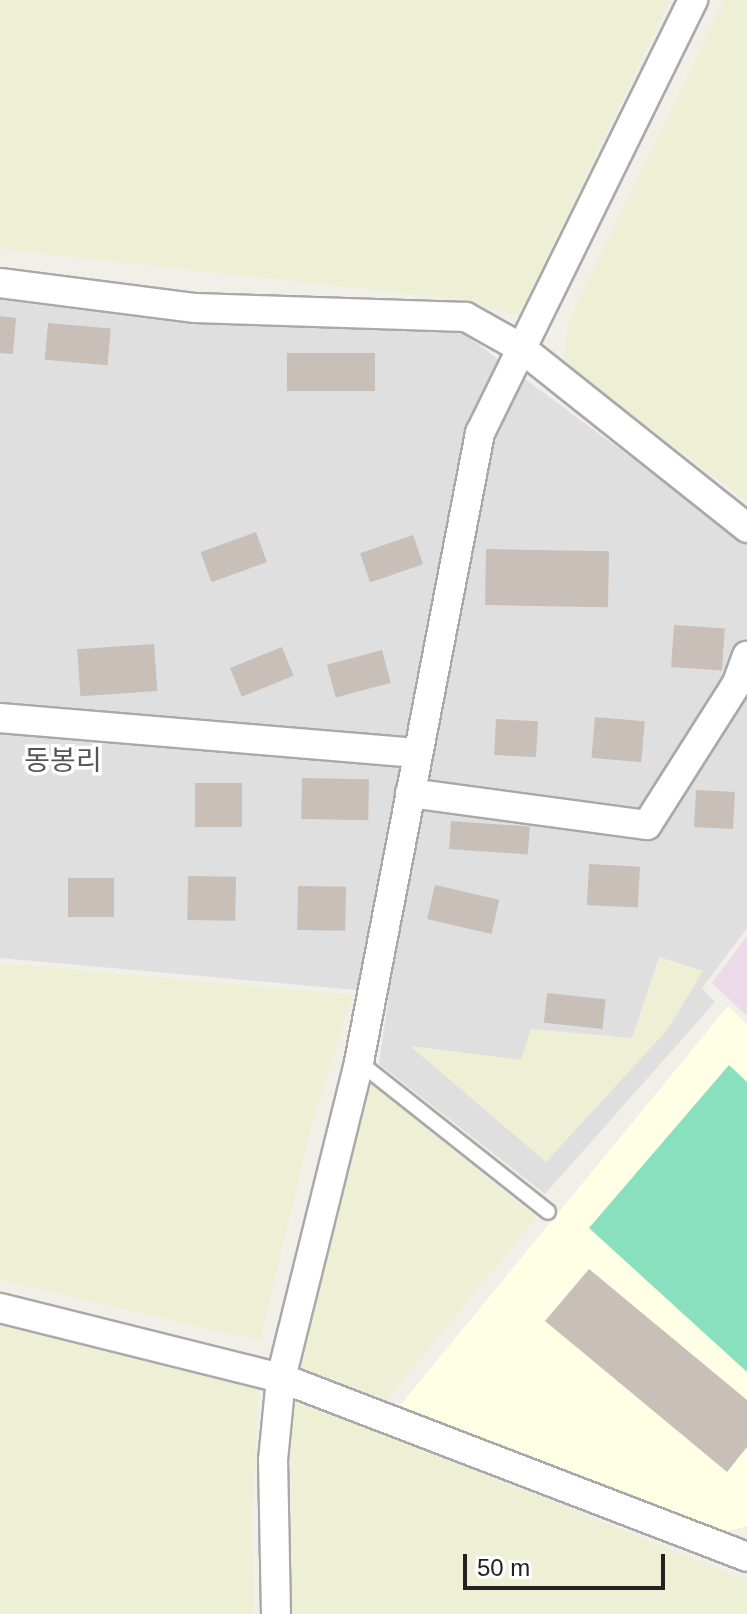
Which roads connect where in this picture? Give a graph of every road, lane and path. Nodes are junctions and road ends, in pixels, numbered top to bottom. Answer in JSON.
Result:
{"nodes":[{"id":1,"x":693,"y":0,"type":"edge"},
{"id":2,"x":0,"y":283,"type":"edge"},
{"id":3,"x":521,"y":348,"type":"junction"},
{"id":4,"x":747,"y":528,"type":"edge"},
{"id":5,"x":747,"y":656,"type":"edge"},
{"id":6,"x":0,"y":718,"type":"edge"},
{"id":7,"x":418,"y":753,"type":"junction"},
{"id":8,"x":410,"y":793,"type":"junction"},
{"id":9,"x":359,"y":1062,"type":"junction"},
{"id":10,"x":548,"y":1212,"type":"dead end"},
{"id":11,"x":0,"y":1308,"type":"edge"},
{"id":12,"x":281,"y":1378,"type":"junction"},
{"id":13,"x":747,"y":1557,"type":"edge"},
{"id":14,"x":276,"y":1614,"type":"edge"}],
"edges":[{"from":1,"to":3,"type":"street"},
{"from":2,"to":3,"type":"street"},
{"from":3,"to":4,"type":"street"},
{"from":3,"to":7,"type":"street"},
{"from":5,"to":8,"type":"street"},
{"from":6,"to":7,"type":"street"},
{"from":7,"to":8,"type":"street"},
{"from":8,"to":9,"type":"street"},
{"from":9,"to":10,"type":"lane"},
{"from":9,"to":12,"type":"street"},
{"from":11,"to":12,"type":"street"},
{"from":12,"to":13,"type":"street"},
{"from":12,"to":14,"type":"street"}]}
